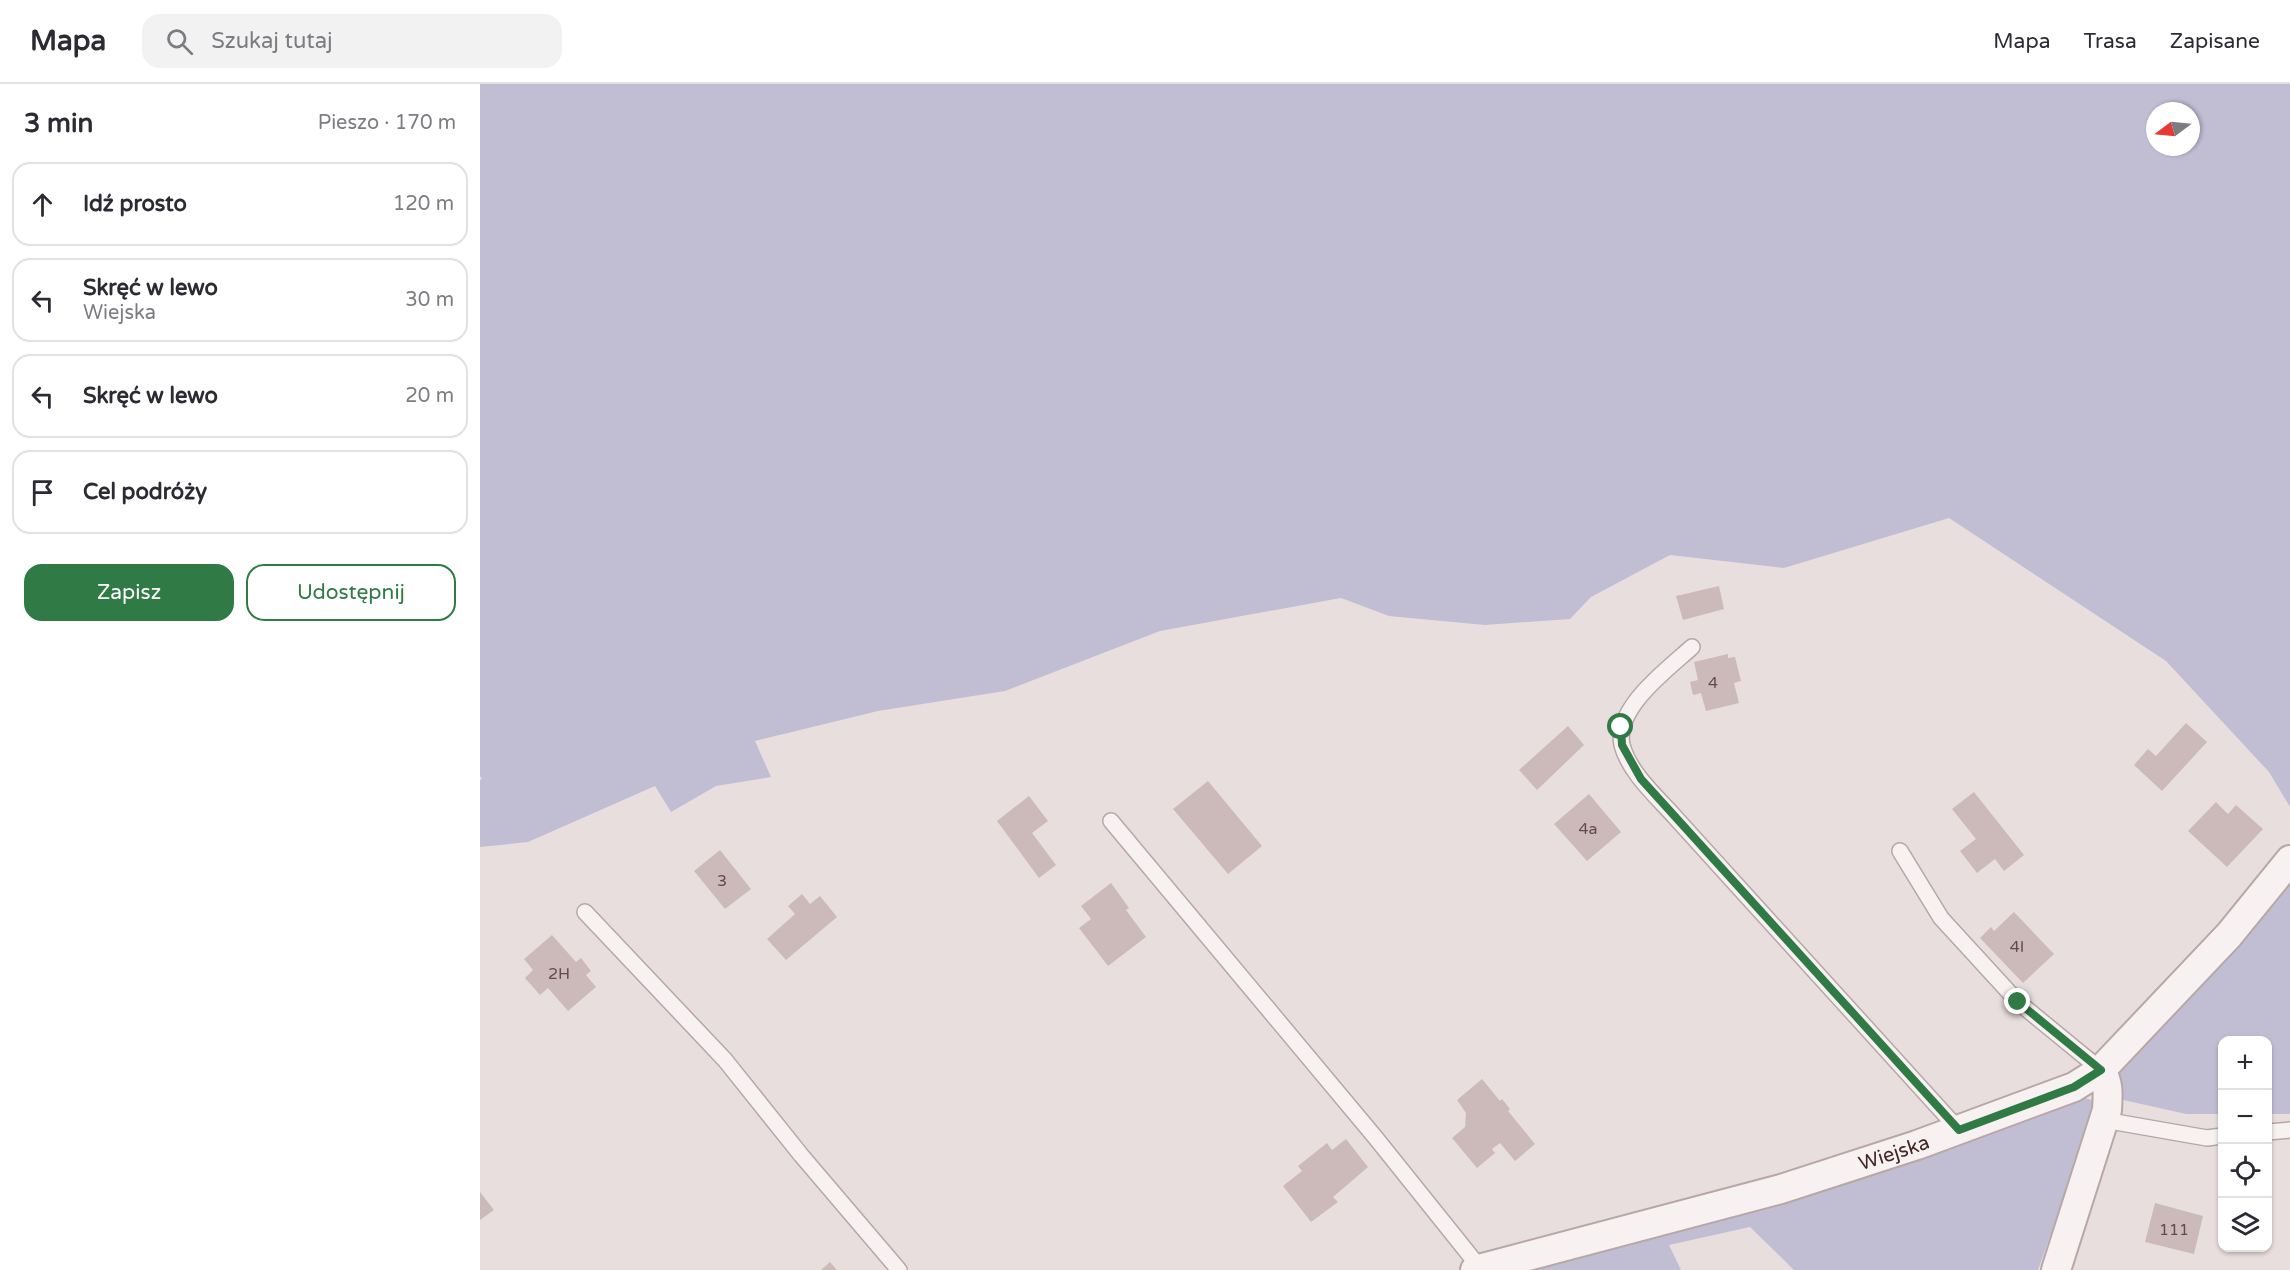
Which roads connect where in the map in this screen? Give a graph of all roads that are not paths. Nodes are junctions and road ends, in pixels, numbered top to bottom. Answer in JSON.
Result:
{"nodes":[{"id":1,"x":1692,"y":647,"type":"dead end"},
{"id":2,"x":1111,"y":821,"type":"dead end"},
{"id":3,"x":1900,"y":851,"type":"dead end"},
{"id":4,"x":2290,"y":860,"type":"edge"},
{"id":5,"x":585,"y":912,"type":"dead end"},
{"id":6,"x":2101,"y":1070,"type":"junction"},
{"id":7,"x":2104,"y":1120,"type":"junction"},
{"id":8,"x":1959,"y":1130,"type":"junction"},
{"id":9,"x":2290,"y":1130,"type":"edge"},
{"id":10,"x":2272,"y":1132,"type":"edge"},
{"id":11,"x":2218,"y":1137,"type":"edge"},
{"id":12,"x":1478,"y":1269,"type":"edge"},
{"id":13,"x":898,"y":1270,"type":"edge"},
{"id":14,"x":2056,"y":1270,"type":"edge"}],
"edges":[{"from":1,"to":8,"type":"lane"},
{"from":2,"to":12,"type":"lane"},
{"from":3,"to":6,"type":"lane"},
{"from":4,"to":6,"type":"street","name":"Wiejska"},
{"from":5,"to":13,"type":"lane"},
{"from":6,"to":7,"type":"street"},
{"from":6,"to":8,"type":"street","name":"Wiejska"},
{"from":7,"to":11,"type":"lane"},
{"from":7,"to":14,"type":"street"},
{"from":8,"to":12,"type":"street","name":"Wiejska"},
{"from":9,"to":10,"type":"lane"}]}
